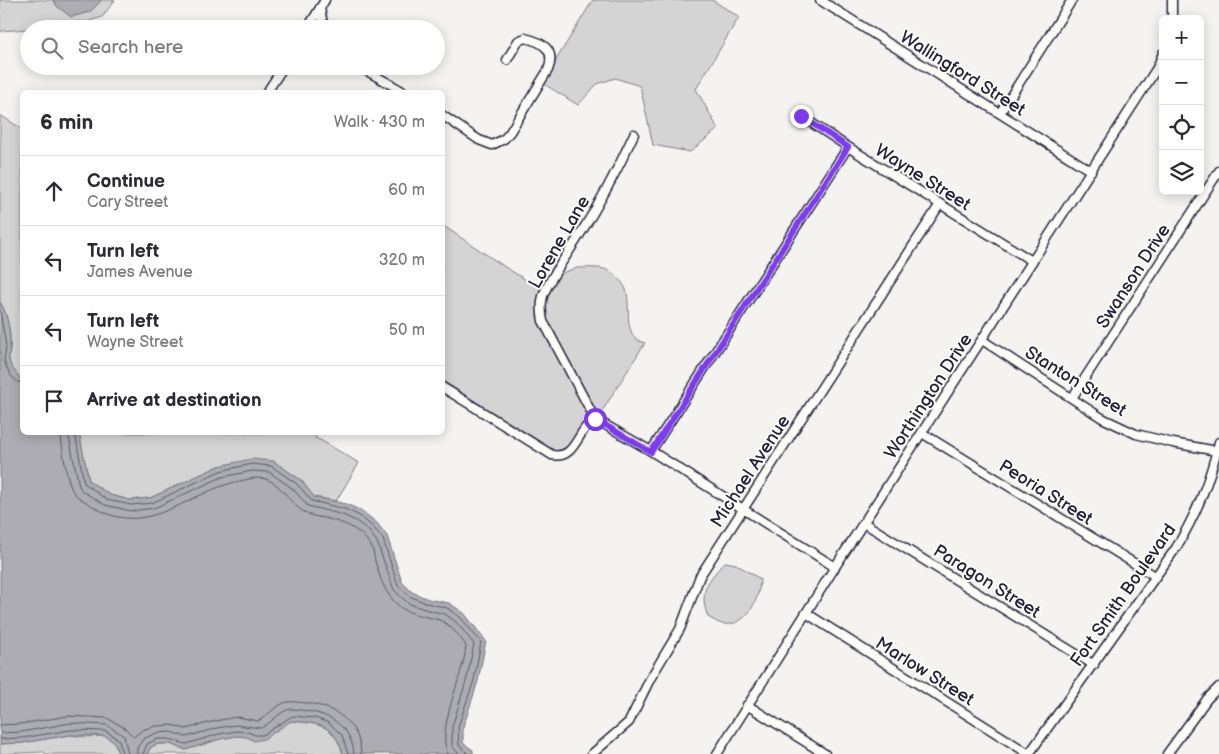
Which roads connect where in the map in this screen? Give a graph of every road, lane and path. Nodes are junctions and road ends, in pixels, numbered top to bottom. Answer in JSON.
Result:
{"nodes":[{"id":1,"x":325,"y":0,"type":"edge"},
{"id":2,"x":820,"y":0,"type":"edge"},
{"id":3,"x":1072,"y":0,"type":"edge"},
{"id":4,"x":1172,"y":0,"type":"edge"},
{"id":5,"x":320,"y":8,"type":"junction"},
{"id":6,"x":1172,"y":15,"type":"edge"},
{"id":7,"x":313,"y":20,"type":"edge"},
{"id":8,"x":322,"y":20,"type":"edge"},
{"id":9,"x":507,"y":60,"type":"dead end"},
{"id":10,"x":1160,"y":60,"type":"edge"},
{"id":11,"x":278,"y":75,"type":"edge"},
{"id":12,"x":374,"y":75,"type":"edge"},
{"id":13,"x":268,"y":90,"type":"edge"},
{"id":14,"x":400,"y":90,"type":"edge"},
{"id":15,"x":1000,"y":113,"type":"junction"},
{"id":16,"x":801,"y":116,"type":"dead end"},
{"id":17,"x":445,"y":117,"type":"edge"},
{"id":18,"x":634,"y":134,"type":"dead end"},
{"id":19,"x":848,"y":147,"type":"junction"},
{"id":20,"x":1091,"y":171,"type":"junction"},
{"id":21,"x":1219,"y":171,"type":"edge"},
{"id":22,"x":940,"y":204,"type":"junction"},
{"id":23,"x":1032,"y":261,"type":"junction"},
{"id":24,"x":982,"y":340,"type":"junction"},
{"id":25,"x":445,"y":389,"type":"edge"},
{"id":26,"x":1072,"y":398,"type":"junction"},
{"id":27,"x":595,"y":419,"type":"junction"},
{"id":28,"x":922,"y":433,"type":"junction"},
{"id":29,"x":1219,"y":442,"type":"edge"},
{"id":30,"x":1217,"y":450,"type":"junction"},
{"id":31,"x":651,"y":452,"type":"junction"},
{"id":32,"x":743,"y":510,"type":"junction"},
{"id":33,"x":864,"y":523,"type":"junction"},
{"id":34,"x":835,"y":567,"type":"junction"},
{"id":35,"x":1155,"y":576,"type":"junction"},
{"id":36,"x":806,"y":613,"type":"junction"},
{"id":37,"x":1094,"y":665,"type":"junction"},
{"id":38,"x":1219,"y":687,"type":"edge"},
{"id":39,"x":747,"y":705,"type":"junction"},
{"id":40,"x":592,"y":754,"type":"edge"},
{"id":41,"x":717,"y":754,"type":"edge"},
{"id":42,"x":825,"y":754,"type":"edge"},
{"id":43,"x":1029,"y":754,"type":"edge"},
{"id":44,"x":1167,"y":754,"type":"edge"}],
"edges":[{"from":1,"to":5,"type":"street"},
{"from":2,"to":15,"type":"street","name":"Wallingford Street"},
{"from":3,"to":15,"type":"street"},
{"from":4,"to":6,"type":"street"},
{"from":5,"to":7,"type":"street"},
{"from":5,"to":8,"type":"street"},
{"from":9,"to":17,"type":"street"},
{"from":10,"to":20,"type":"street","name":"Worthington Drive"},
{"from":11,"to":13,"type":"street"},
{"from":12,"to":14,"type":"street"},
{"from":15,"to":20,"type":"street","name":"Wallingford Street"},
{"from":16,"to":19,"type":"street","name":"Wayne Street"},
{"from":18,"to":27,"type":"street","name":"Lorene Lane"},
{"from":19,"to":22,"type":"street","name":"Wayne Street"},
{"from":19,"to":31,"type":"street"},
{"from":20,"to":23,"type":"street","name":"Worthington Drive"},
{"from":21,"to":26,"type":"street","name":"Swanson Drive"},
{"from":22,"to":23,"type":"street","name":"Wayne Street"},
{"from":22,"to":32,"type":"street","name":"Michael Avenue"},
{"from":23,"to":24,"type":"street","name":"Worthington Drive"},
{"from":24,"to":26,"type":"street","name":"Stanton Street"},
{"from":24,"to":28,"type":"street","name":"Worthington Drive"},
{"from":25,"to":27,"type":"street"},
{"from":26,"to":30,"type":"street","name":"Stanton Street"},
{"from":27,"to":31,"type":"street"},
{"from":28,"to":33,"type":"street","name":"Worthington Drive"},
{"from":28,"to":35,"type":"street","name":"Peoria Street"},
{"from":29,"to":30,"type":"street","name":"Fort Smith Boulevard"},
{"from":30,"to":35,"type":"street","name":"Fort Smith Boulevard"},
{"from":31,"to":32,"type":"street"},
{"from":32,"to":34,"type":"street"},
{"from":32,"to":40,"type":"street","name":"Michael Avenue"},
{"from":33,"to":34,"type":"street","name":"Worthington Drive"},
{"from":33,"to":37,"type":"street","name":"Paragon Street"},
{"from":34,"to":36,"type":"street","name":"Worthington Drive"},
{"from":35,"to":37,"type":"street","name":"Fort Smith Boulevard"},
{"from":36,"to":39,"type":"street","name":"Worthington Drive"},
{"from":36,"to":43,"type":"street","name":"Marlow Street"},
{"from":37,"to":43,"type":"street","name":"Fort Smith Boulevard"},
{"from":38,"to":44,"type":"street"},
{"from":39,"to":41,"type":"street","name":"Worthington Drive"},
{"from":39,"to":42,"type":"street"}]}
